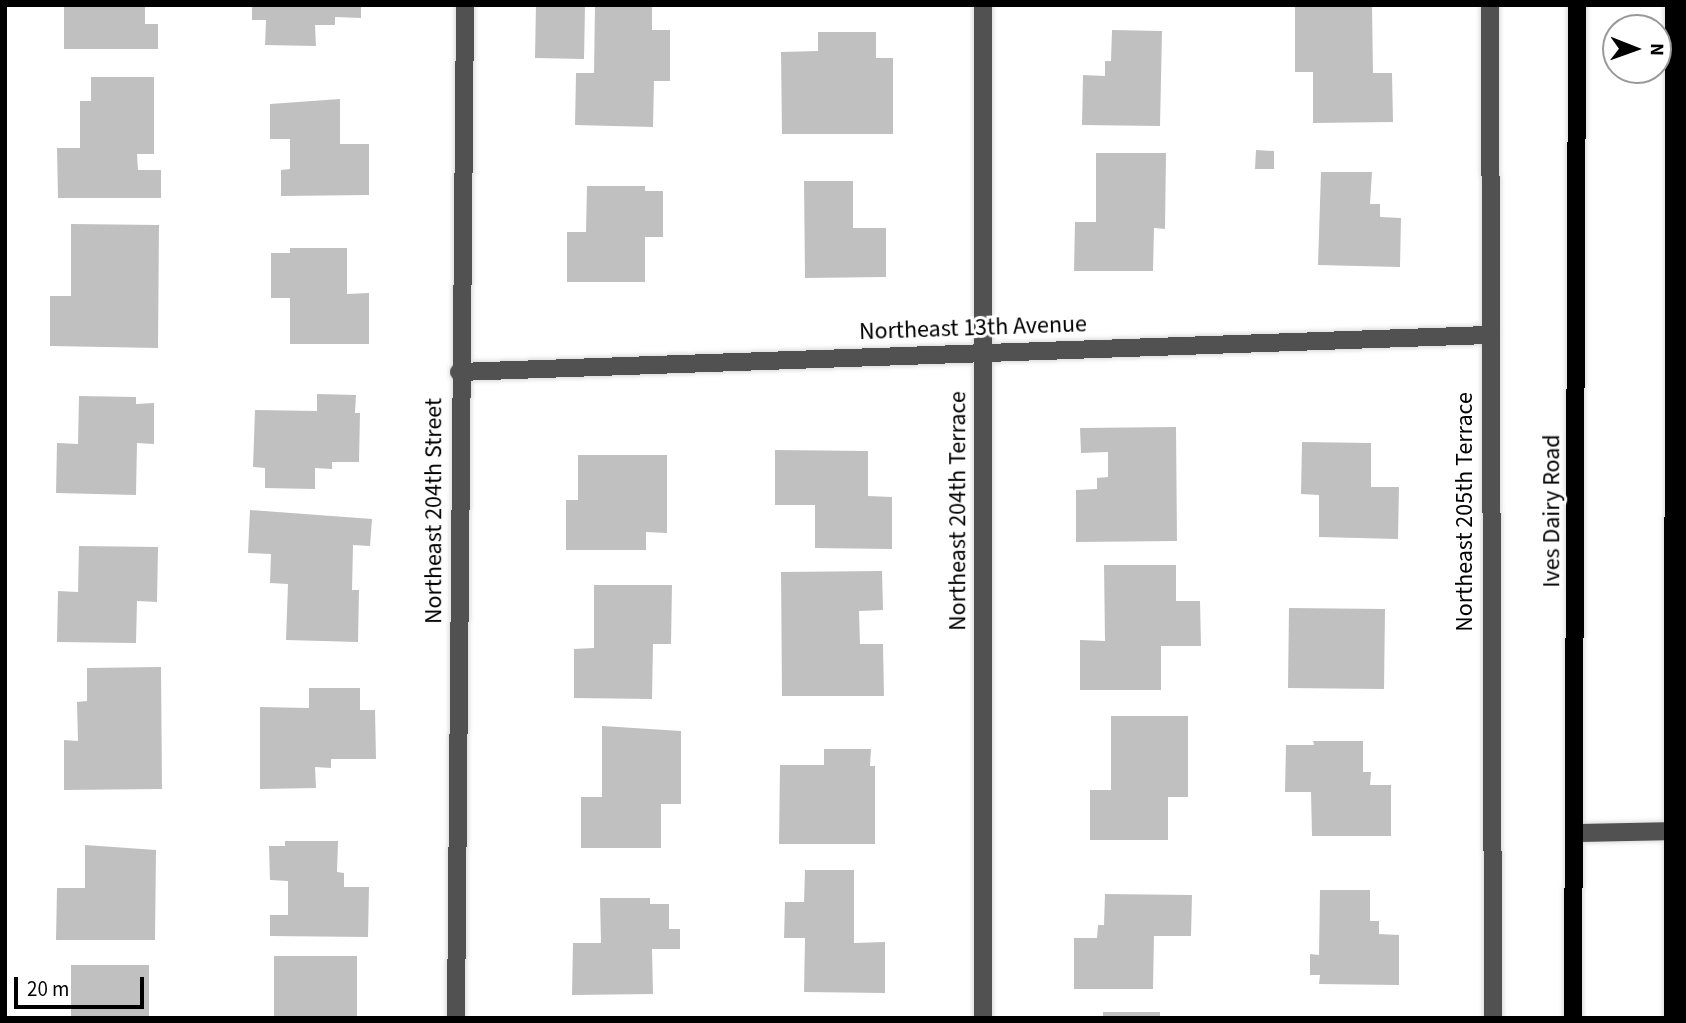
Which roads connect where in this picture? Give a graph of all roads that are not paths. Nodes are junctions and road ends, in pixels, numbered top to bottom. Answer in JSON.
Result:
{"nodes":[{"id":1,"x":465,"y":5,"type":"edge"},
{"id":2,"x":983,"y":5,"type":"edge"},
{"id":3,"x":1490,"y":5,"type":"edge"},
{"id":4,"x":1577,"y":5,"type":"edge"},
{"id":5,"x":1674,"y":5,"type":"edge"},
{"id":6,"x":1488,"y":335,"type":"junction"},
{"id":7,"x":1677,"y":340,"type":"edge"},
{"id":8,"x":983,"y":352,"type":"junction"},
{"id":9,"x":459,"y":372,"type":"junction"},
{"id":10,"x":1678,"y":831,"type":"edge"},
{"id":11,"x":1576,"y":833,"type":"junction"},
{"id":12,"x":456,"y":1018,"type":"edge"},
{"id":13,"x":982,"y":1018,"type":"edge"},
{"id":14,"x":1493,"y":1018,"type":"edge"},
{"id":15,"x":1573,"y":1018,"type":"edge"},
{"id":16,"x":1673,"y":1018,"type":"edge"}],
"edges":[{"from":1,"to":9,"type":"street","name":"Northeast 204th Street"},
{"from":2,"to":8,"type":"street","name":"Northeast 204th Terrace"},
{"from":3,"to":6,"type":"street","name":"Northeast 205th Terrace"},
{"from":4,"to":11,"type":"main road","name":"Ives Dairy Road"},
{"from":5,"to":7,"type":"main road"},
{"from":6,"to":8,"type":"street","name":"Northeast 13th Avenue"},
{"from":6,"to":14,"type":"street","name":"Northeast 205th Terrace"},
{"from":7,"to":10,"type":"main road"},
{"from":8,"to":9,"type":"street","name":"Northeast 13th Avenue"},
{"from":8,"to":13,"type":"street","name":"Northeast 204th Terrace"},
{"from":9,"to":12,"type":"street","name":"Northeast 204th Street"},
{"from":10,"to":11,"type":"street"},
{"from":10,"to":16,"type":"main road"},
{"from":11,"to":15,"type":"main road","name":"Ives Dairy Road"}]}
